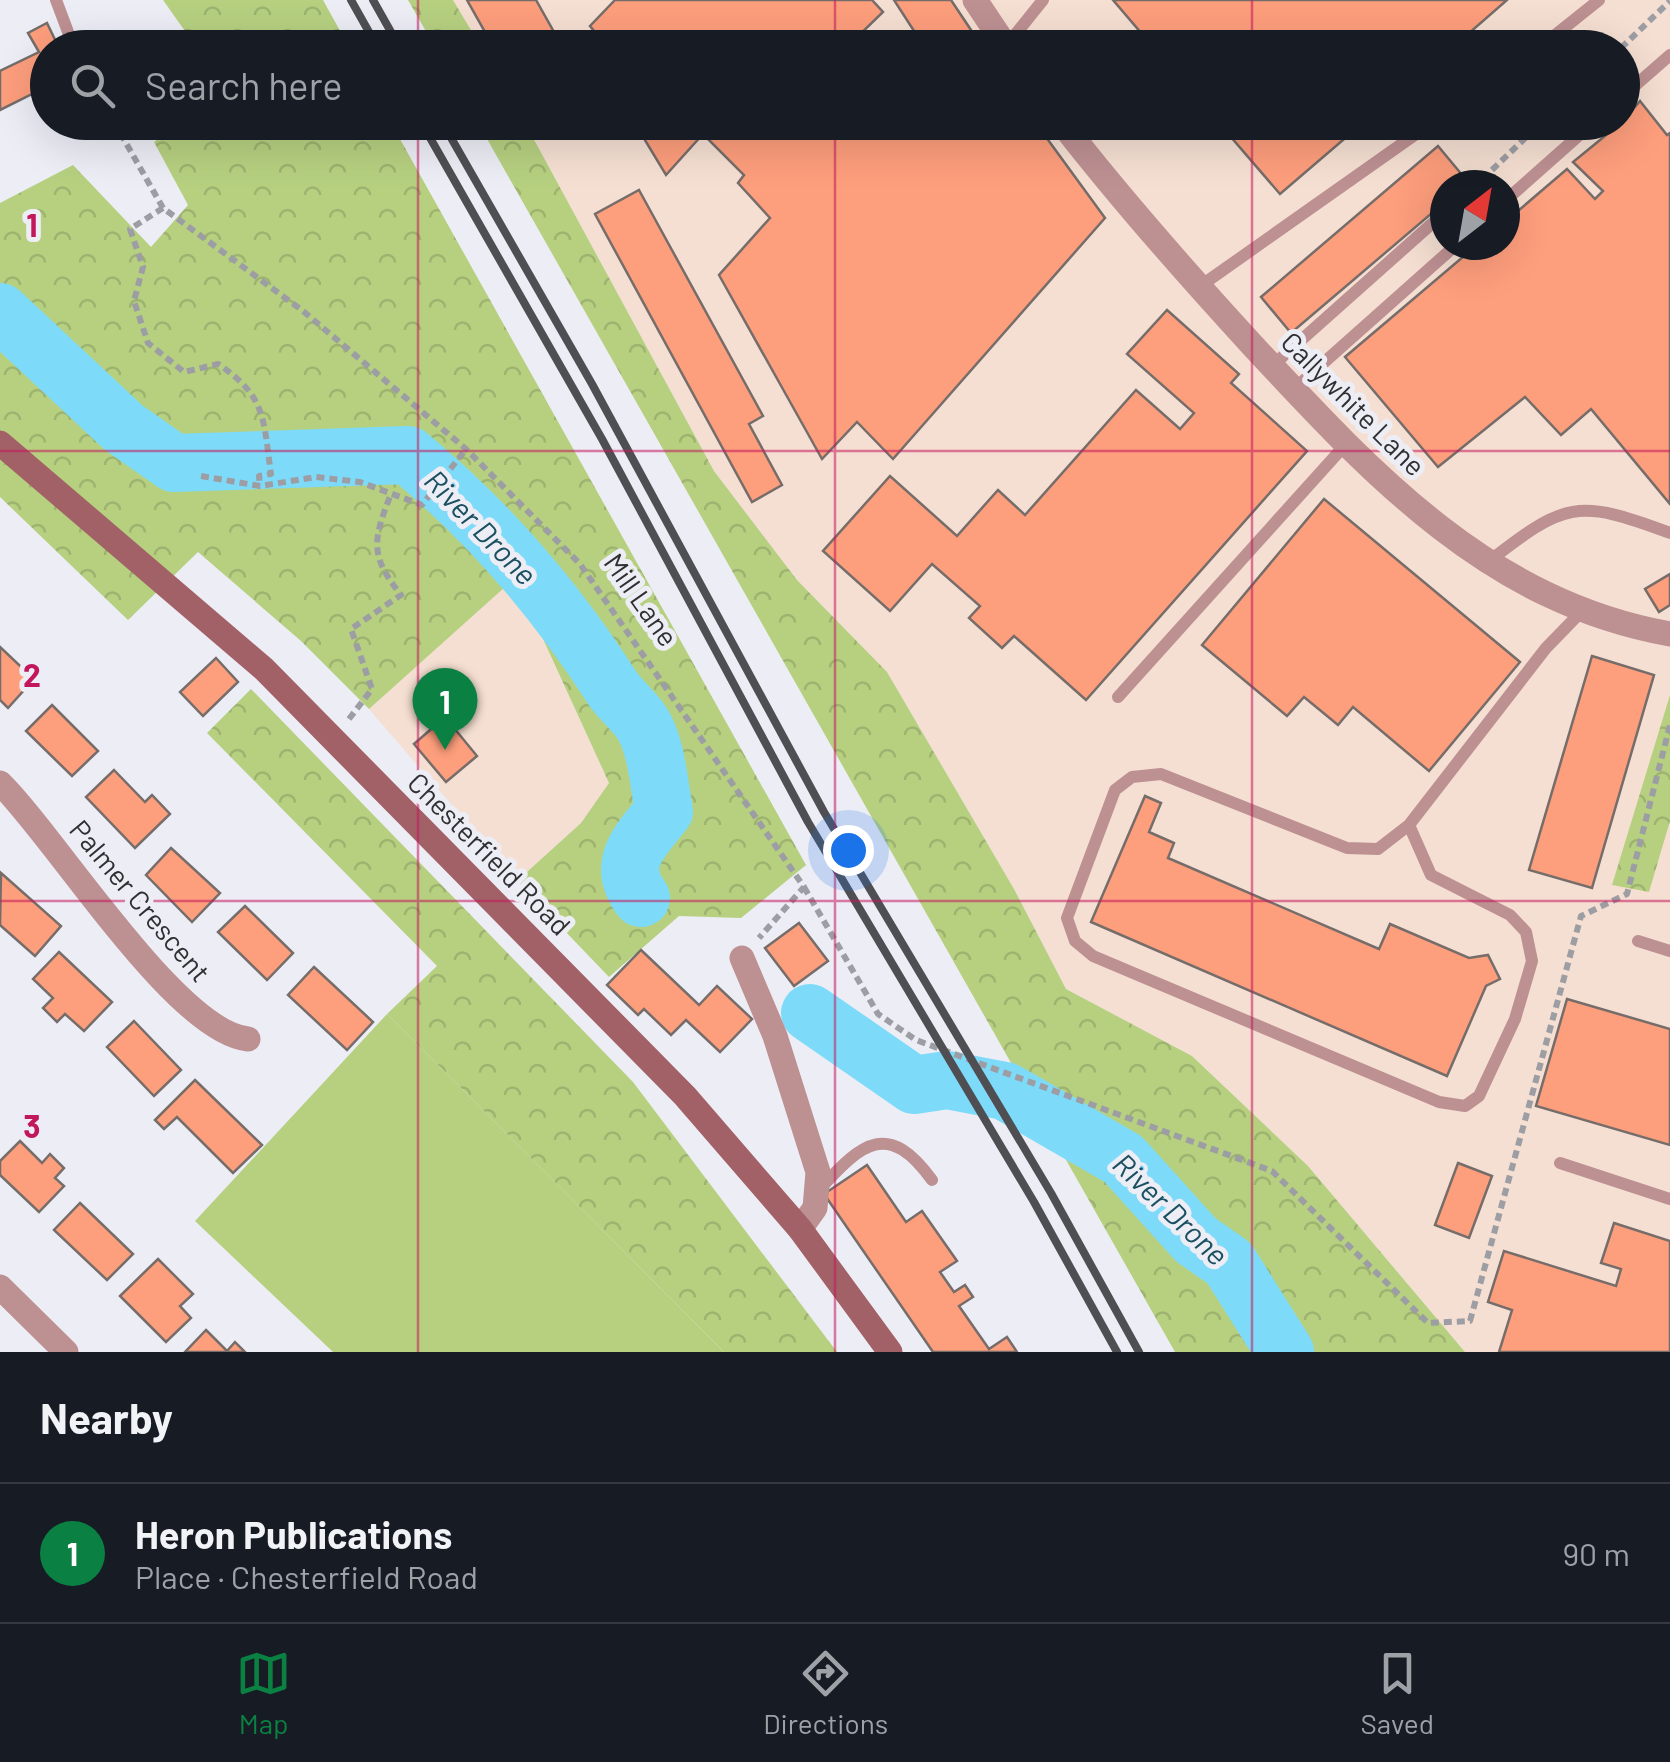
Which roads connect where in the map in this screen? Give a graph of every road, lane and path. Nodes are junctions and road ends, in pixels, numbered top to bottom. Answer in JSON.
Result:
{"nodes":[{"id":1,"x":56,"y":0,"type":"edge"},
{"id":2,"x":975,"y":0,"type":"edge"},
{"id":3,"x":1042,"y":0,"type":"edge"},
{"id":4,"x":1598,"y":0,"type":"edge"},
{"id":5,"x":1670,"y":1,"type":"edge"},
{"id":6,"x":67,"y":30,"type":"edge"},
{"id":7,"x":995,"y":30,"type":"edge"},
{"id":8,"x":1019,"y":30,"type":"edge"},
{"id":9,"x":1561,"y":30,"type":"edge"},
{"id":10,"x":1640,"y":30,"type":"edge"},
{"id":11,"x":1670,"y":55,"type":"edge"},
{"id":12,"x":1640,"y":81,"type":"edge"},
{"id":13,"x":124,"y":140,"type":"edge"},
{"id":14,"x":1075,"y":140,"type":"edge"},
{"id":15,"x":1408,"y":140,"type":"edge"},
{"id":16,"x":1523,"y":140,"type":"edge"},
{"id":17,"x":1574,"y":140,"type":"edge"},
{"id":18,"x":1492,"y":170,"type":"edge"},
{"id":19,"x":1520,"y":188,"type":"edge"},
{"id":20,"x":163,"y":208,"type":"junction"},
{"id":21,"x":1430,"y":225,"type":"edge"},
{"id":22,"x":1439,"y":260,"type":"edge"},
{"id":23,"x":1198,"y":287,"type":"junction"},
{"id":24,"x":1272,"y":366,"type":"junction"},
{"id":25,"x":1293,"y":390,"type":"junction"},
{"id":26,"x":0,"y":442,"type":"edge"},
{"id":27,"x":1346,"y":444,"type":"junction"},
{"id":28,"x":466,"y":449,"type":"junction"},
{"id":29,"x":201,"y":476,"type":"dead end"},
{"id":30,"x":260,"y":486,"type":"junction"},
{"id":31,"x":390,"y":494,"type":"junction"},
{"id":32,"x":1670,"y":534,"type":"edge"},
{"id":33,"x":1488,"y":562,"type":"junction"},
{"id":34,"x":1583,"y":610,"type":"junction"},
{"id":35,"x":1670,"y":634,"type":"edge"},
{"id":36,"x":1118,"y":696,"type":"dead end"},
{"id":37,"x":1670,"y":725,"type":"edge"},
{"id":38,"x":334,"y":739,"type":"junction"},
{"id":39,"x":0,"y":783,"type":"edge"},
{"id":40,"x":1409,"y":825,"type":"junction"},
{"id":41,"x":804,"y":887,"type":"junction"},
{"id":42,"x":1638,"y":941,"type":"dead end"},
{"id":43,"x":1670,"y":951,"type":"edge"},
{"id":44,"x":742,"y":958,"type":"joint"},
{"id":45,"x":248,"y":1039,"type":"dead end"},
{"id":46,"x":1560,"y":1163,"type":"dead end"},
{"id":47,"x":932,"y":1180,"type":"dead end"},
{"id":48,"x":819,"y":1190,"type":"junction"},
{"id":49,"x":1670,"y":1198,"type":"edge"},
{"id":50,"x":800,"y":1228,"type":"junction"},
{"id":51,"x":0,"y":1287,"type":"edge"},
{"id":52,"x":66,"y":1352,"type":"edge"},
{"id":53,"x":890,"y":1352,"type":"edge"}],
"edges":[{"from":1,"to":6,"type":"lane"},
{"from":2,"to":7,"type":"street"},
{"from":3,"to":8,"type":"lane"},
{"from":4,"to":9,"type":"lane"},
{"from":5,"to":10,"type":"path"},
{"from":11,"to":12,"type":"lane"},
{"from":13,"to":20,"type":"path","name":"Mill Lane"},
{"from":14,"to":23,"type":"street","name":"Callywhite Lane"},
{"from":15,"to":23,"type":"lane"},
{"from":16,"to":18,"type":"path"},
{"from":17,"to":19,"type":"lane"},
{"from":20,"to":28,"type":"path","name":"Mill Lane"},
{"from":20,"to":30,"type":"path"},
{"from":21,"to":24,"type":"lane"},
{"from":22,"to":25,"type":"lane"},
{"from":23,"to":24,"type":"street","name":"Callywhite Lane"},
{"from":24,"to":25,"type":"street","name":"Callywhite Lane"},
{"from":25,"to":27,"type":"street","name":"Callywhite Lane"},
{"from":26,"to":38,"type":"main road","name":"Chesterfield Road"},
{"from":27,"to":33,"type":"street","name":"Callywhite Lane"},
{"from":27,"to":36,"type":"lane"},
{"from":28,"to":31,"type":"path"},
{"from":28,"to":41,"type":"path","name":"Mill Lane"},
{"from":29,"to":30,"type":"path"},
{"from":30,"to":31,"type":"path"},
{"from":31,"to":38,"type":"path"},
{"from":32,"to":33,"type":"lane"},
{"from":33,"to":34,"type":"street","name":"Callywhite Lane"},
{"from":34,"to":35,"type":"street","name":"Callywhite Lane"},
{"from":34,"to":40,"type":"lane"},
{"from":37,"to":41,"type":"path","name":"Mill Lane"},
{"from":38,"to":50,"type":"main road","name":"Chesterfield Road"},
{"from":39,"to":45,"type":"street","name":"Palmer Crescent"},
{"from":40,"to":40,"type":"lane"},
{"from":41,"to":44,"type":"path"},
{"from":42,"to":43,"type":"lane"},
{"from":44,"to":48,"type":"street"},
{"from":46,"to":49,"type":"lane"},
{"from":47,"to":48,"type":"lane"},
{"from":48,"to":50,"type":"street"},
{"from":50,"to":53,"type":"main road","name":"Chesterfield Road"},
{"from":51,"to":52,"type":"street"}]}
